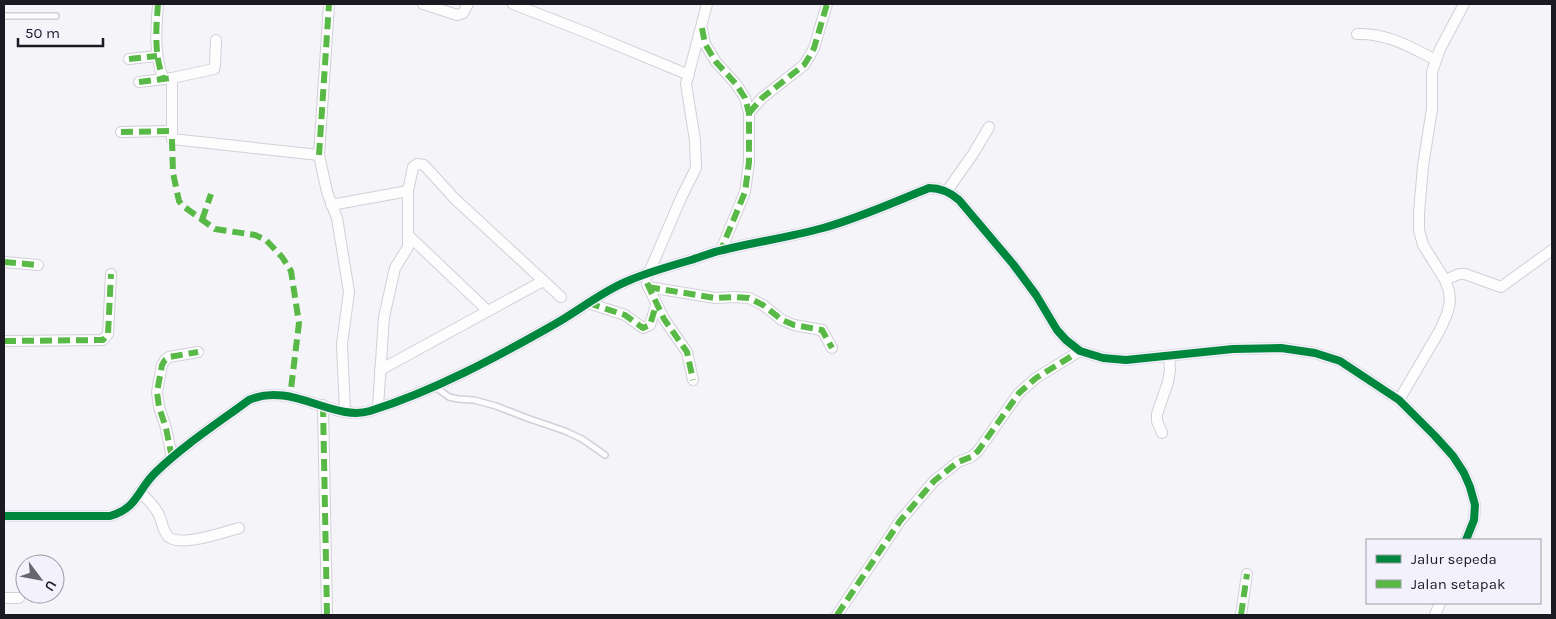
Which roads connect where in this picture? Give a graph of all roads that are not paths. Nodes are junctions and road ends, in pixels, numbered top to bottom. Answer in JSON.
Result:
{"nodes":[{"id":1,"x":158,"y":4,"type":"edge"},
{"id":2,"x":328,"y":4,"type":"edge"},
{"id":3,"x":423,"y":4,"type":"edge"},
{"id":4,"x":468,"y":4,"type":"edge"},
{"id":5,"x":513,"y":4,"type":"edge"},
{"id":6,"x":707,"y":4,"type":"edge"},
{"id":7,"x":828,"y":4,"type":"edge"},
{"id":8,"x":1464,"y":4,"type":"edge"},
{"id":9,"x":4,"y":16,"type":"edge"},
{"id":10,"x":56,"y":16,"type":"dead end"},
{"id":11,"x":702,"y":28,"type":"junction"},
{"id":12,"x":1357,"y":34,"type":"dead end"},
{"id":13,"x":216,"y":40,"type":"dead end"},
{"id":14,"x":157,"y":56,"type":"junction"},
{"id":15,"x":130,"y":59,"type":"dead end"},
{"id":16,"x":1436,"y":60,"type":"junction"},
{"id":17,"x":688,"y":75,"type":"junction"},
{"id":18,"x":167,"y":78,"type":"junction"},
{"id":19,"x":139,"y":82,"type":"dead end"},
{"id":20,"x":749,"y":113,"type":"junction"},
{"id":21,"x":989,"y":128,"type":"dead end"},
{"id":22,"x":171,"y":131,"type":"junction"},
{"id":23,"x":122,"y":132,"type":"dead end"},
{"id":24,"x":319,"y":155,"type":"junction"},
{"id":25,"x":408,"y":191,"type":"junction"},
{"id":26,"x":946,"y":191,"type":"junction"},
{"id":27,"x":332,"y":205,"type":"junction"},
{"id":28,"x":408,"y":235,"type":"junction"},
{"id":29,"x":721,"y":250,"type":"junction"},
{"id":30,"x":1552,"y":250,"type":"edge"},
{"id":31,"x":4,"y":262,"type":"edge"},
{"id":32,"x":38,"y":265,"type":"dead end"},
{"id":33,"x":110,"y":274,"type":"dead end"},
{"id":34,"x":646,"y":275,"type":"junction"},
{"id":35,"x":1445,"y":280,"type":"junction"},
{"id":36,"x":543,"y":281,"type":"junction"},
{"id":37,"x":648,"y":287,"type":"junction"},
{"id":38,"x":561,"y":297,"type":"dead end"},
{"id":39,"x":588,"y":303,"type":"junction"},
{"id":40,"x":656,"y":305,"type":"junction"},
{"id":41,"x":488,"y":311,"type":"junction"},
{"id":42,"x":4,"y":340,"type":"edge"},
{"id":43,"x":832,"y":348,"type":"dead end"},
{"id":44,"x":1080,"y":351,"type":"junction"},
{"id":45,"x":198,"y":352,"type":"dead end"},
{"id":46,"x":1169,"y":356,"type":"junction"},
{"id":47,"x":380,"y":370,"type":"junction"},
{"id":48,"x":693,"y":380,"type":"dead end"},
{"id":49,"x":434,"y":386,"type":"junction"},
{"id":50,"x":1399,"y":400,"type":"junction"},
{"id":51,"x":324,"y":405,"type":"junction"},
{"id":52,"x":378,"y":407,"type":"junction"},
{"id":53,"x":345,"y":411,"type":"junction"},
{"id":54,"x":1162,"y":433,"type":"dead end"},
{"id":55,"x":605,"y":455,"type":"dead end"},
{"id":56,"x":172,"y":458,"type":"junction"},
{"id":57,"x":140,"y":492,"type":"junction"},
{"id":58,"x":4,"y":516,"type":"edge"},
{"id":59,"x":239,"y":528,"type":"dead end"},
{"id":60,"x":1466,"y":539,"type":"edge"},
{"id":61,"x":1247,"y":574,"type":"dead end"},
{"id":62,"x":327,"y":615,"type":"edge"},
{"id":63,"x":837,"y":615,"type":"edge"},
{"id":64,"x":1241,"y":615,"type":"edge"}],
"edges":[{"from":1,"to":14,"type":"street"},
{"from":2,"to":24,"type":"street"},
{"from":3,"to":4,"type":"street"},
{"from":5,"to":17,"type":"street"},
{"from":6,"to":11,"type":"street"},
{"from":7,"to":20,"type":"street"},
{"from":8,"to":16,"type":"street"},
{"from":9,"to":10,"type":"lane"},
{"from":11,"to":17,"type":"street"},
{"from":11,"to":20,"type":"street"},
{"from":12,"to":16,"type":"street"},
{"from":13,"to":18,"type":"street"},
{"from":14,"to":15,"type":"street"},
{"from":14,"to":18,"type":"street"},
{"from":16,"to":35,"type":"street"},
{"from":17,"to":34,"type":"street"},
{"from":18,"to":19,"type":"street"},
{"from":18,"to":22,"type":"street"},
{"from":20,"to":29,"type":"street"},
{"from":21,"to":26,"type":"street"},
{"from":22,"to":23,"type":"street"},
{"from":22,"to":24,"type":"street"},
{"from":24,"to":27,"type":"street"},
{"from":25,"to":27,"type":"street"},
{"from":25,"to":28,"type":"street"},
{"from":25,"to":36,"type":"street"},
{"from":26,"to":29,"type":"street"},
{"from":26,"to":44,"type":"street"},
{"from":27,"to":53,"type":"street"},
{"from":28,"to":41,"type":"street"},
{"from":28,"to":47,"type":"street"},
{"from":29,"to":34,"type":"street"},
{"from":30,"to":35,"type":"street"},
{"from":31,"to":32,"type":"street"},
{"from":33,"to":42,"type":"street"},
{"from":34,"to":37,"type":"street"},
{"from":34,"to":39,"type":"street"},
{"from":35,"to":50,"type":"street"},
{"from":36,"to":38,"type":"street"},
{"from":36,"to":41,"type":"street"},
{"from":37,"to":40,"type":"street"},
{"from":37,"to":43,"type":"street"},
{"from":39,"to":40,"type":"street"},
{"from":39,"to":49,"type":"street"},
{"from":40,"to":48,"type":"street"},
{"from":41,"to":47,"type":"street"},
{"from":44,"to":46,"type":"street"},
{"from":44,"to":63,"type":"street"},
{"from":45,"to":56,"type":"street"},
{"from":46,"to":50,"type":"street"},
{"from":46,"to":54,"type":"street"},
{"from":47,"to":52,"type":"street"},
{"from":49,"to":52,"type":"street"},
{"from":49,"to":55,"type":"lane"},
{"from":50,"to":60,"type":"street"},
{"from":51,"to":53,"type":"street"},
{"from":51,"to":56,"type":"street"},
{"from":51,"to":62,"type":"street"},
{"from":52,"to":53,"type":"street"},
{"from":56,"to":57,"type":"street"},
{"from":57,"to":58,"type":"street"},
{"from":57,"to":59,"type":"street"},
{"from":61,"to":64,"type":"street"}]}
